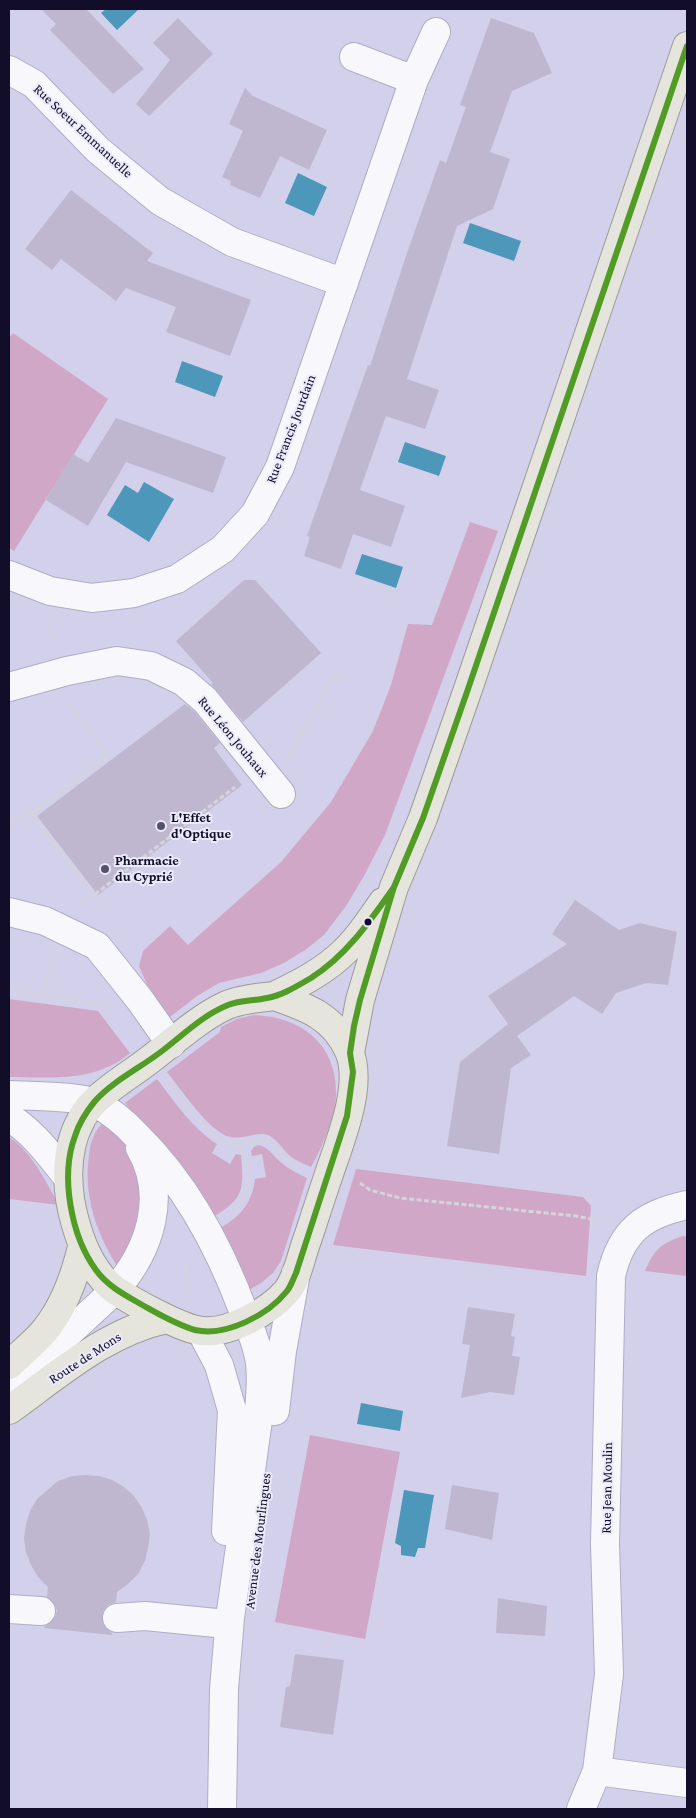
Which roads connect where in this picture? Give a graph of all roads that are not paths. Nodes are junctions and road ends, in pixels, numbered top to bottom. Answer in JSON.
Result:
{"nodes":[{"id":1,"x":436,"y":32,"type":"dead end"},
{"id":2,"x":687,"y":46,"type":"edge"},
{"id":3,"x":354,"y":57,"type":"dead end"},
{"id":4,"x":9,"y":70,"type":"edge"},
{"id":5,"x":414,"y":80,"type":"junction"},
{"id":6,"x":344,"y":283,"type":"junction"},
{"id":7,"x":9,"y":574,"type":"edge"},
{"id":8,"x":9,"y":687,"type":"edge"},
{"id":9,"x":281,"y":794,"type":"dead end"},
{"id":10,"x":394,"y":887,"type":"junction"},
{"id":11,"x":9,"y":912,"type":"edge"},
{"id":12,"x":274,"y":996,"type":"junction"},
{"id":13,"x":160,"y":1052,"type":"junction"},
{"id":14,"x":350,"y":1054,"type":"junction"},
{"id":15,"x":9,"y":1095,"type":"edge"},
{"id":16,"x":94,"y":1102,"type":"junction"},
{"id":17,"x":9,"y":1117,"type":"edge"},
{"id":18,"x":126,"y":1125,"type":"junction"},
{"id":19,"x":68,"y":1178,"type":"junction"},
{"id":20,"x":687,"y":1205,"type":"edge"},
{"id":21,"x":82,"y":1247,"type":"junction"},
{"id":22,"x":296,"y":1273,"type":"junction"},
{"id":23,"x":115,"y":1290,"type":"junction"},
{"id":24,"x":166,"y":1319,"type":"junction"},
{"id":25,"x":247,"y":1321,"type":"junction"},
{"id":26,"x":201,"y":1331,"type":"junction"},
{"id":27,"x":9,"y":1365,"type":"edge"},
{"id":28,"x":9,"y":1388,"type":"edge"},
{"id":29,"x":9,"y":1410,"type":"edge"},
{"id":30,"x":9,"y":1609,"type":"edge"},
{"id":31,"x":41,"y":1611,"type":"dead end"},
{"id":32,"x":117,"y":1618,"type":"dead end"},
{"id":33,"x":216,"y":1623,"type":"junction"},
{"id":34,"x":597,"y":1771,"type":"junction"},
{"id":35,"x":687,"y":1783,"type":"edge"},
{"id":36,"x":217,"y":1809,"type":"edge"},
{"id":37,"x":223,"y":1809,"type":"edge"},
{"id":38,"x":581,"y":1809,"type":"edge"}],
"edges":[{"from":1,"to":5,"type":"street","name":"Rue Francis Jourdain"},
{"from":2,"to":10,"type":"main road"},
{"from":3,"to":5,"type":"street"},
{"from":4,"to":6,"type":"street","name":"Rue Soeur Emmanuelle"},
{"from":5,"to":6,"type":"street","name":"Rue Francis Jourdain"},
{"from":6,"to":7,"type":"street","name":"Rue Francis Jourdain"},
{"from":8,"to":9,"type":"street","name":"Rue Léon Jouhaux"},
{"from":10,"to":12,"type":"main road"},
{"from":10,"to":14,"type":"main road"},
{"from":11,"to":13,"type":"street"},
{"from":12,"to":13,"type":"main road"},
{"from":12,"to":14,"type":"main road"},
{"from":13,"to":16,"type":"main road"},
{"from":14,"to":22,"type":"main road"},
{"from":15,"to":16,"type":"street"},
{"from":16,"to":18,"type":"street","name":"Avenue des Mourlingues"},
{"from":16,"to":19,"type":"main road"},
{"from":17,"to":19,"type":"street"},
{"from":18,"to":23,"type":"street"},
{"from":18,"to":25,"type":"street","name":"Avenue des Mourlingues"},
{"from":19,"to":21,"type":"main road"},
{"from":20,"to":34,"type":"street","name":"Rue Jean Moulin"},
{"from":21,"to":23,"type":"main road"},
{"from":21,"to":27,"type":"main road"},
{"from":22,"to":25,"type":"main road"},
{"from":22,"to":37,"type":"street","name":"Avenue des Mourlingues"},
{"from":23,"to":24,"type":"main road"},
{"from":23,"to":28,"type":"street"},
{"from":24,"to":26,"type":"main road"},
{"from":24,"to":29,"type":"main road","name":"Route de Mons"},
{"from":25,"to":26,"type":"main road"},
{"from":25,"to":37,"type":"street","name":"Avenue des Mourlingues"},
{"from":26,"to":33,"type":"street"},
{"from":30,"to":31,"type":"street"},
{"from":32,"to":33,"type":"street"},
{"from":33,"to":36,"type":"street"},
{"from":34,"to":35,"type":"street"},
{"from":34,"to":38,"type":"street","name":"Rue Jean Moulin"}]}
